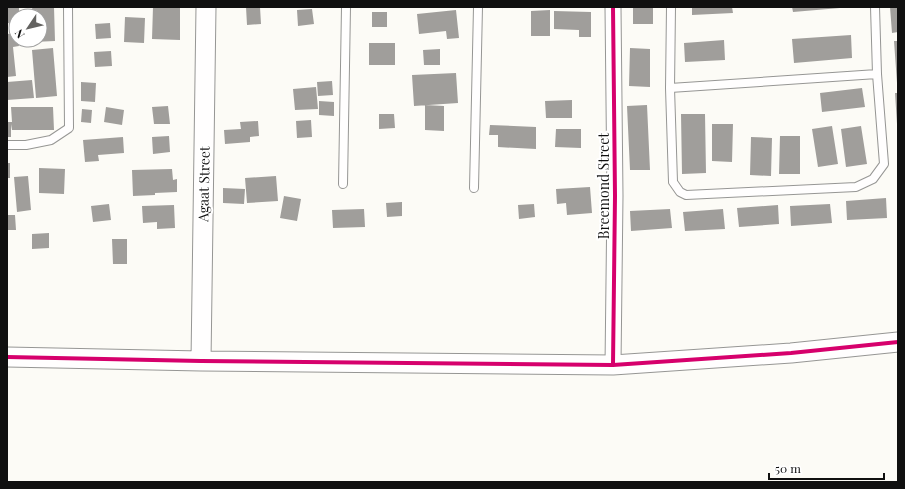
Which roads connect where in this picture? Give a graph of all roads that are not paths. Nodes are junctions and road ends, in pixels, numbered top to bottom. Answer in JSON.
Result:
{"nodes":[{"id":1,"x":68,"y":7,"type":"edge"},
{"id":2,"x":206,"y":7,"type":"edge"},
{"id":3,"x":346,"y":7,"type":"edge"},
{"id":4,"x":478,"y":7,"type":"edge"},
{"id":5,"x":613,"y":7,"type":"edge"},
{"id":6,"x":670,"y":7,"type":"edge"},
{"id":7,"x":875,"y":7,"type":"edge"},
{"id":8,"x":877,"y":74,"type":"junction"},
{"id":9,"x":670,"y":88,"type":"junction"},
{"id":10,"x":7,"y":145,"type":"edge"},
{"id":11,"x":343,"y":184,"type":"dead end"},
{"id":12,"x":474,"y":188,"type":"dead end"},
{"id":13,"x":898,"y":342,"type":"edge"},
{"id":14,"x":7,"y":357,"type":"edge"},
{"id":15,"x":201,"y":362,"type":"junction"},
{"id":16,"x":613,"y":365,"type":"junction"}],
"edges":[{"from":1,"to":10,"type":"lane"},
{"from":2,"to":15,"type":"street","name":"Agaat Street"},
{"from":3,"to":11,"type":"lane"},
{"from":4,"to":12,"type":"lane"},
{"from":5,"to":16,"type":"street","name":"Breemond Street"},
{"from":6,"to":9,"type":"lane"},
{"from":7,"to":8,"type":"lane"},
{"from":8,"to":9,"type":"lane"},
{"from":8,"to":9,"type":"lane"},
{"from":13,"to":16,"type":"street"},
{"from":14,"to":15,"type":"street"},
{"from":15,"to":16,"type":"street"}]}
